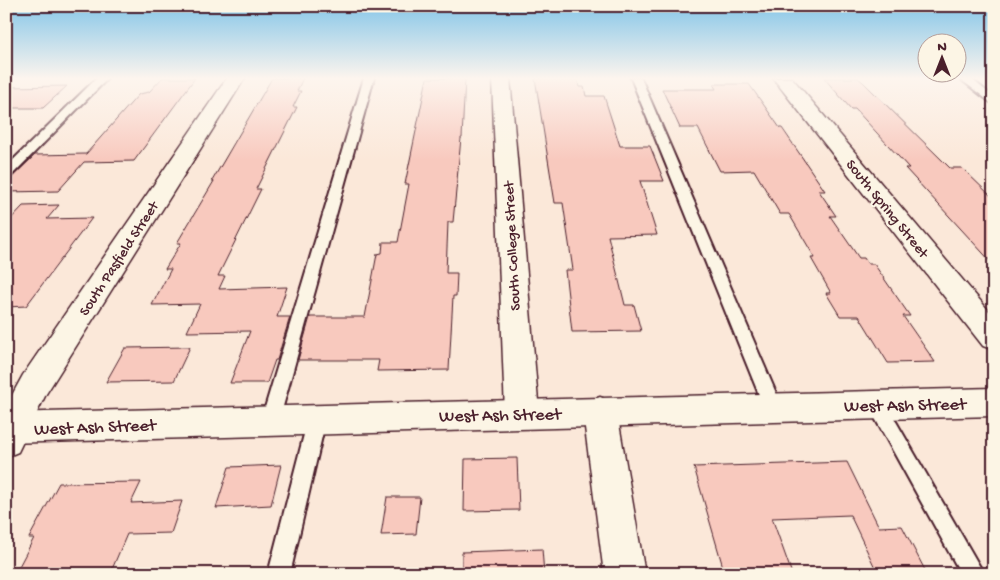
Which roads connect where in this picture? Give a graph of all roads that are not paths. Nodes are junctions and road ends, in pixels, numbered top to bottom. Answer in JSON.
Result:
{"nodes":[{"id":1,"x":76,"y":105,"type":"edge"},
{"id":2,"x":218,"y":105,"type":"edge"},
{"id":3,"x":361,"y":105,"type":"edge"},
{"id":4,"x":503,"y":105,"type":"edge"},
{"id":5,"x":647,"y":105,"type":"edge"},
{"id":6,"x":804,"y":105,"type":"edge"},
{"id":7,"x":6,"y":174,"type":"edge"},
{"id":8,"x":994,"y":338,"type":"edge"},
{"id":9,"x":994,"y":402,"type":"edge"},
{"id":10,"x":878,"y":405,"type":"junction"},
{"id":11,"x":773,"y":407,"type":"junction"},
{"id":12,"x":600,"y":412,"type":"junction"},
{"id":13,"x":522,"y":413,"type":"junction"},
{"id":14,"x":317,"y":419,"type":"junction"},
{"id":15,"x":270,"y":421,"type":"junction"},
{"id":16,"x":8,"y":432,"type":"edge"},
{"id":17,"x":279,"y":574,"type":"edge"},
{"id":18,"x":625,"y":574,"type":"edge"},
{"id":19,"x":973,"y":574,"type":"edge"}],
"edges":[{"from":1,"to":7,"type":"lane"},
{"from":2,"to":16,"type":"street","name":"South Pasfield Street"},
{"from":3,"to":15,"type":"lane"},
{"from":4,"to":13,"type":"street","name":"South College Street"},
{"from":5,"to":11,"type":"lane"},
{"from":6,"to":8,"type":"street","name":"South Spring Street"},
{"from":9,"to":10,"type":"street","name":"West Ash Street"},
{"from":10,"to":11,"type":"street","name":"West Ash Street"},
{"from":10,"to":19,"type":"lane"},
{"from":11,"to":12,"type":"street","name":"West Ash Street"},
{"from":12,"to":13,"type":"street","name":"West Ash Street"},
{"from":12,"to":18,"type":"street"},
{"from":13,"to":14,"type":"street","name":"West Ash Street"},
{"from":14,"to":15,"type":"street","name":"West Ash Street"},
{"from":14,"to":17,"type":"lane"},
{"from":15,"to":16,"type":"street","name":"West Ash Street"}]}
